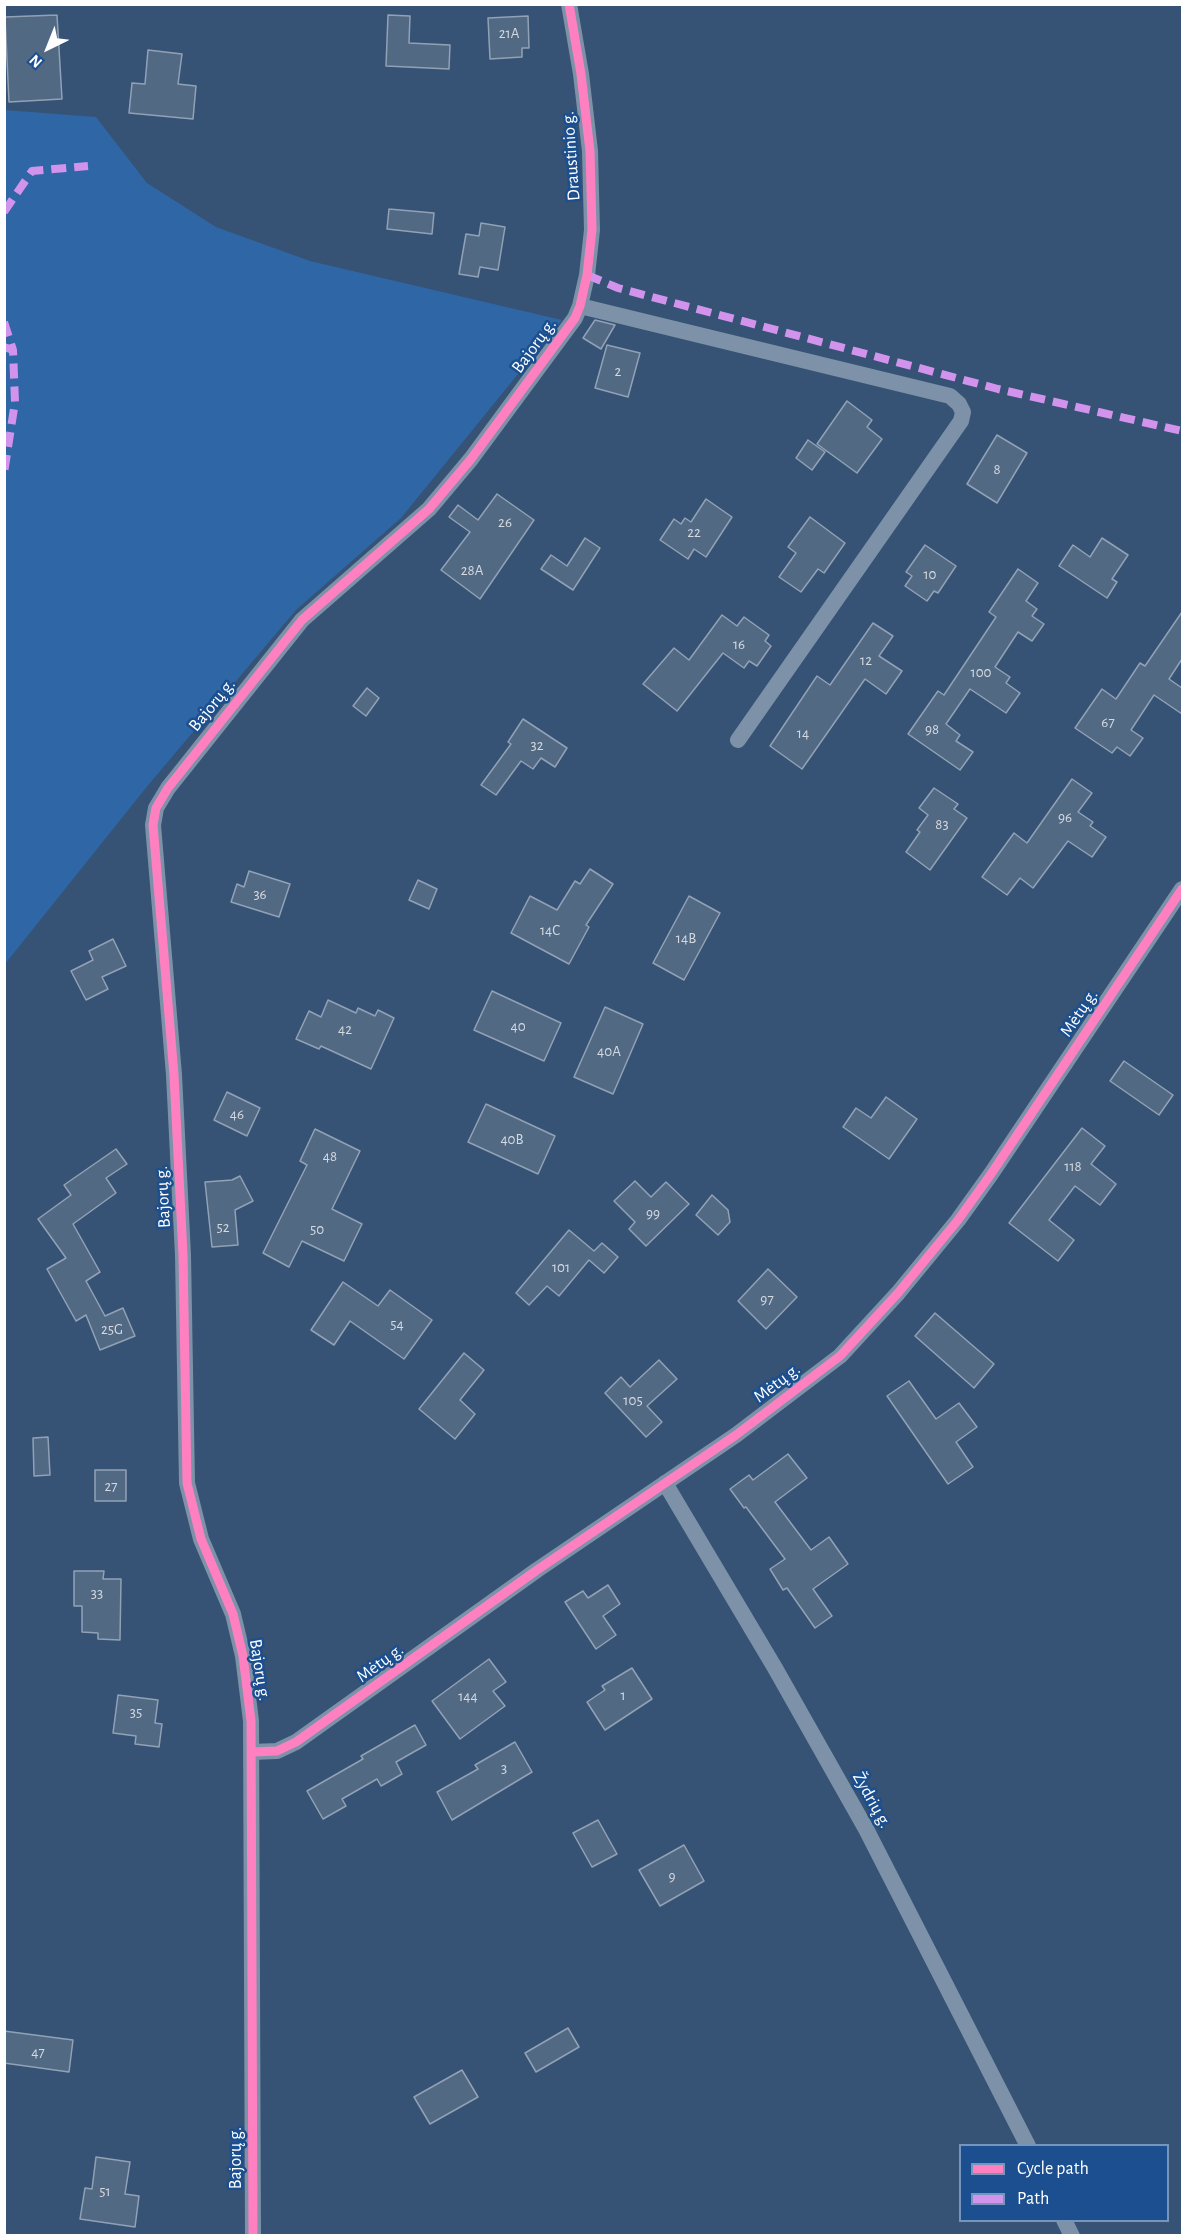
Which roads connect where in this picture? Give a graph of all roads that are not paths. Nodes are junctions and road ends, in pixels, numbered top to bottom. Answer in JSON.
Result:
{"nodes":[{"id":1,"x":568,"y":4,"type":"edge"},
{"id":2,"x":580,"y":306,"type":"junction"},
{"id":3,"x":738,"y":740,"type":"dead end"},
{"id":4,"x":1182,"y":888,"type":"edge"},
{"id":5,"x":665,"y":1483,"type":"junction"},
{"id":6,"x":252,"y":1752,"type":"junction"},
{"id":7,"x":1027,"y":2144,"type":"edge"},
{"id":8,"x":253,"y":2235,"type":"edge"}],
"edges":[{"from":1,"to":2,"type":"street","name":"Draustinio g."},
{"from":2,"to":3,"type":"street"},
{"from":2,"to":6,"type":"street","name":"Bajorų g."},
{"from":4,"to":5,"type":"street","name":"Mėtų g."},
{"from":5,"to":6,"type":"street","name":"Mėtų g."},
{"from":5,"to":7,"type":"street","name":"Žydrių g."},
{"from":6,"to":8,"type":"street","name":"Bajorų g."}]}
